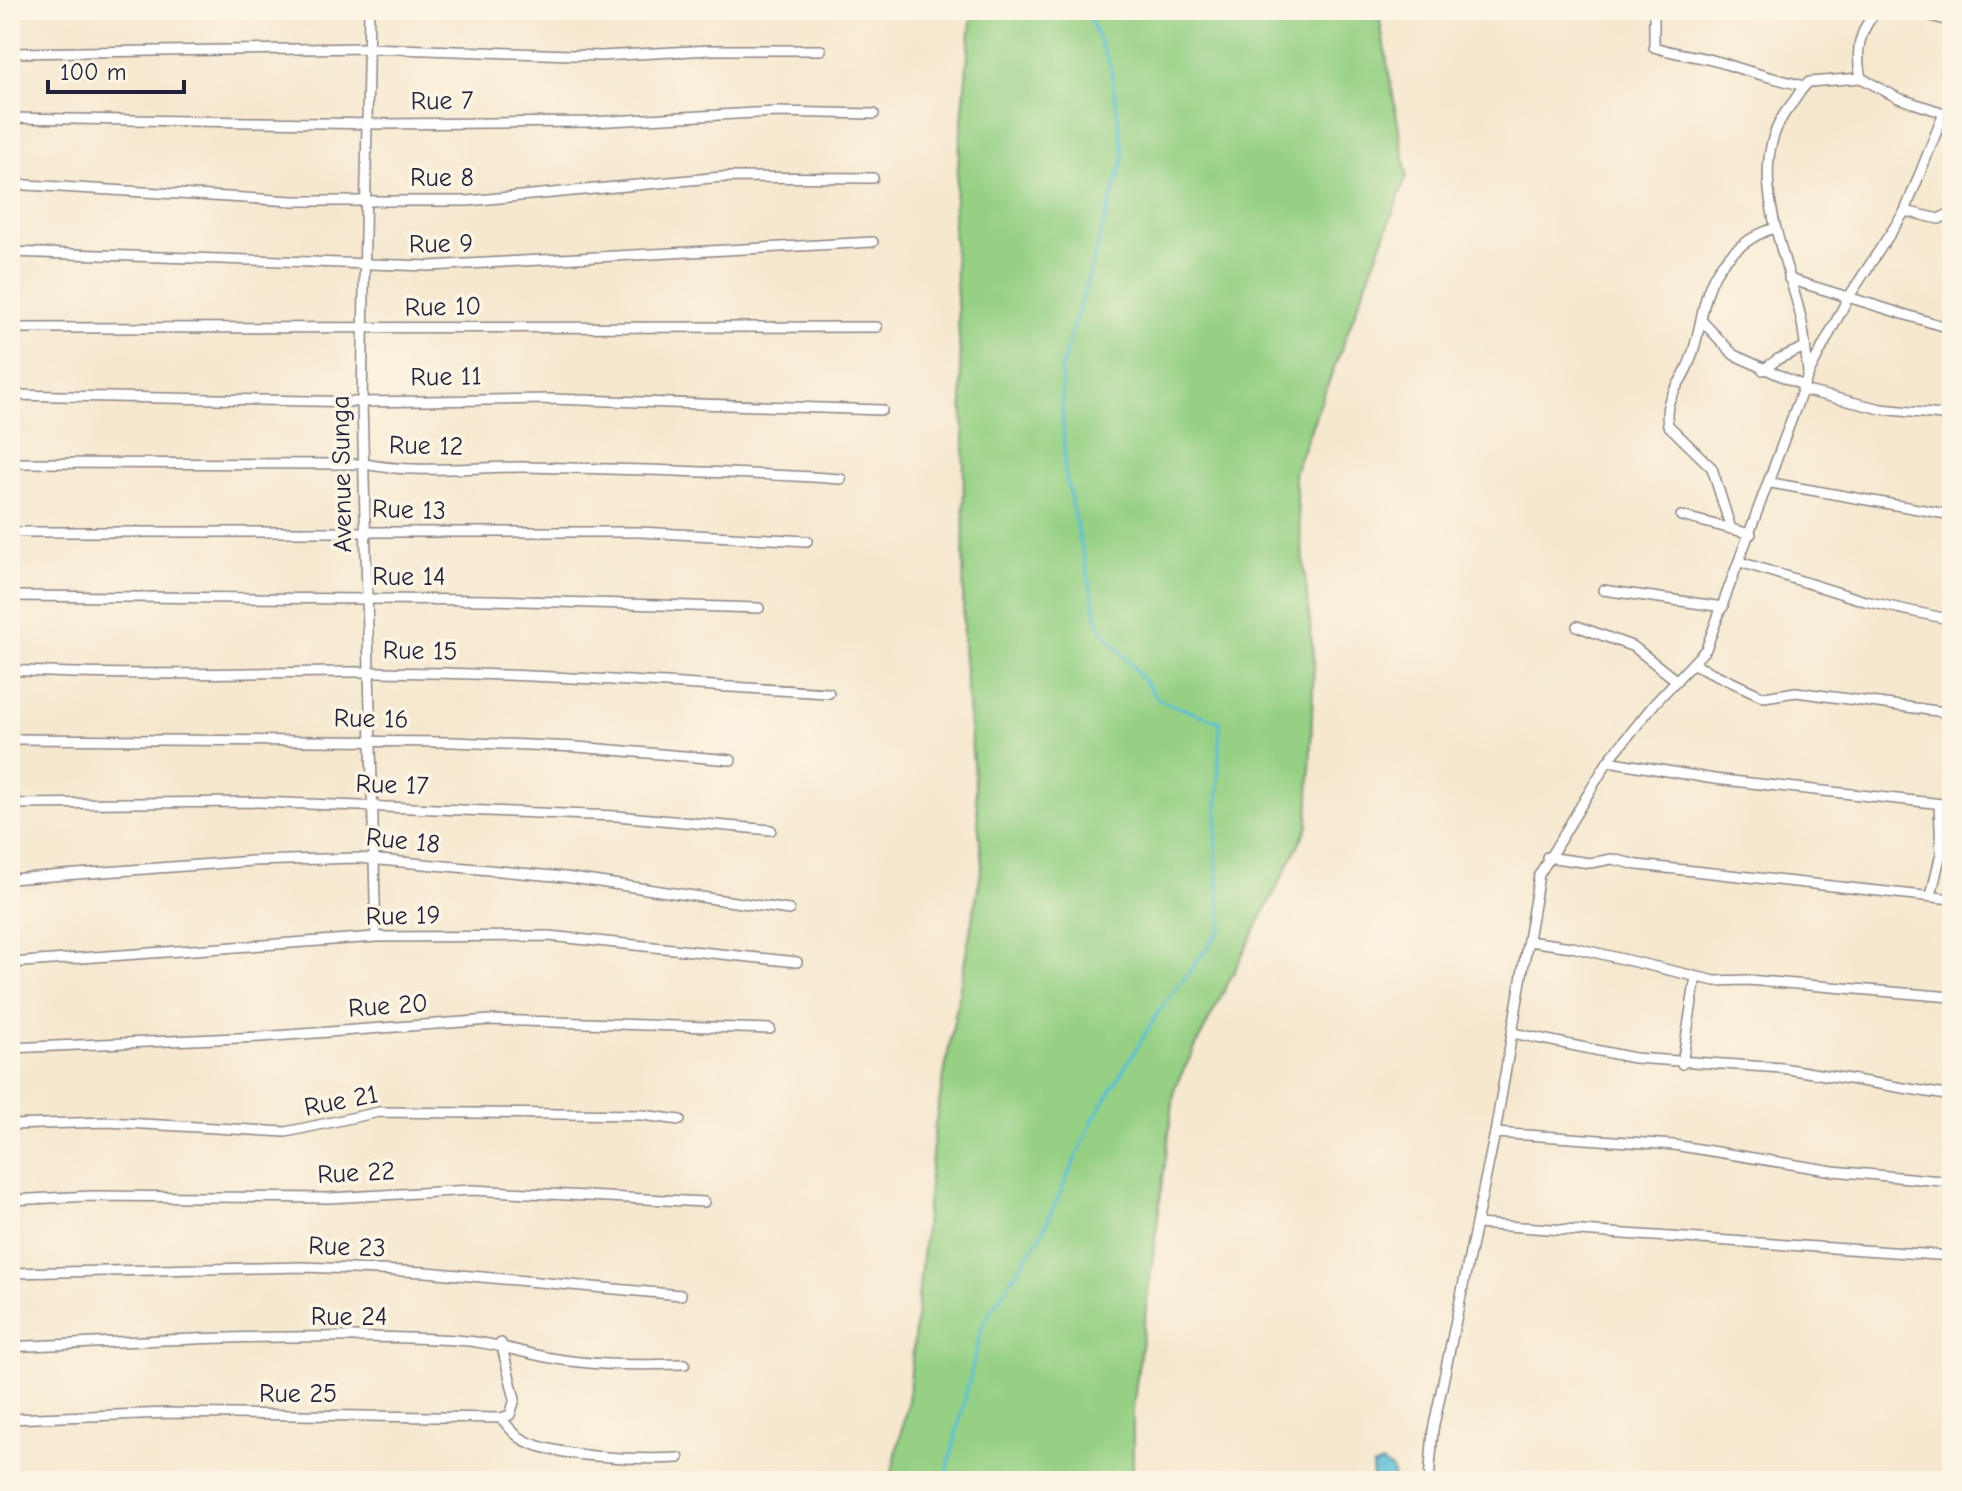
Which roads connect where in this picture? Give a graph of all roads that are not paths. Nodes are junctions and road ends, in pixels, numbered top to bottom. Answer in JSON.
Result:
{"nodes":[{"id":1,"x":369,"y":10,"type":"edge"},
{"id":2,"x":1654,"y":10,"type":"edge"},
{"id":3,"x":1877,"y":10,"type":"edge"},
{"id":4,"x":1911,"y":10,"type":"edge"},
{"id":5,"x":1952,"y":22,"type":"edge"},
{"id":6,"x":369,"y":48,"type":"junction"},
{"id":7,"x":821,"y":50,"type":"dead end"},
{"id":8,"x":10,"y":53,"type":"edge"},
{"id":9,"x":1861,"y":78,"type":"junction"},
{"id":10,"x":1804,"y":86,"type":"junction"},
{"id":11,"x":874,"y":114,"type":"dead end"},
{"id":12,"x":1948,"y":114,"type":"edge"},
{"id":13,"x":10,"y":118,"type":"edge"},
{"id":14,"x":365,"y":123,"type":"junction"},
{"id":15,"x":873,"y":178,"type":"dead end"},
{"id":16,"x":10,"y":184,"type":"edge"},
{"id":17,"x":366,"y":199,"type":"junction"},
{"id":18,"x":1905,"y":211,"type":"junction"},
{"id":19,"x":1952,"y":212,"type":"edge"},
{"id":20,"x":1775,"y":228,"type":"junction"},
{"id":21,"x":873,"y":242,"type":"dead end"},
{"id":22,"x":10,"y":252,"type":"edge"},
{"id":23,"x":363,"y":266,"type":"junction"},
{"id":24,"x":1789,"y":279,"type":"junction"},
{"id":25,"x":1848,"y":298,"type":"junction"},
{"id":26,"x":1703,"y":322,"type":"junction"},
{"id":27,"x":877,"y":327,"type":"dead end"},
{"id":28,"x":10,"y":328,"type":"edge"},
{"id":29,"x":1952,"y":329,"type":"edge"},
{"id":30,"x":364,"y":330,"type":"junction"},
{"id":31,"x":1805,"y":347,"type":"junction"},
{"id":32,"x":1763,"y":370,"type":"junction"},
{"id":33,"x":1808,"y":375,"type":"junction"},
{"id":34,"x":1803,"y":388,"type":"junction"},
{"id":35,"x":10,"y":395,"type":"edge"},
{"id":36,"x":362,"y":402,"type":"junction"},
{"id":37,"x":882,"y":410,"type":"dead end"},
{"id":38,"x":1952,"y":416,"type":"edge"},
{"id":39,"x":10,"y":463,"type":"edge"},
{"id":40,"x":364,"y":464,"type":"junction"},
{"id":41,"x":841,"y":479,"type":"dead end"},
{"id":42,"x":1771,"y":483,"type":"junction"},
{"id":43,"x":1952,"y":515,"type":"edge"},
{"id":44,"x":1681,"y":516,"type":"dead end"},
{"id":45,"x":1731,"y":529,"type":"junction"},
{"id":46,"x":364,"y":531,"type":"junction"},
{"id":47,"x":10,"y":532,"type":"edge"},
{"id":48,"x":1751,"y":534,"type":"junction"},
{"id":49,"x":807,"y":541,"type":"dead end"},
{"id":50,"x":1740,"y":562,"type":"junction"},
{"id":51,"x":1603,"y":590,"type":"dead end"},
{"id":52,"x":10,"y":596,"type":"edge"},
{"id":53,"x":366,"y":599,"type":"junction"},
{"id":54,"x":1723,"y":607,"type":"junction"},
{"id":55,"x":759,"y":608,"type":"dead end"},
{"id":56,"x":1952,"y":620,"type":"edge"},
{"id":57,"x":1577,"y":626,"type":"dead end"},
{"id":58,"x":1695,"y":665,"type":"junction"},
{"id":59,"x":10,"y":670,"type":"edge"},
{"id":60,"x":371,"y":672,"type":"junction"},
{"id":61,"x":1677,"y":681,"type":"junction"},
{"id":62,"x":829,"y":693,"type":"dead end"},
{"id":63,"x":1952,"y":713,"type":"edge"},
{"id":64,"x":10,"y":739,"type":"edge"},
{"id":65,"x":373,"y":743,"type":"junction"},
{"id":66,"x":731,"y":760,"type":"dead end"},
{"id":67,"x":1608,"y":761,"type":"junction"},
{"id":68,"x":10,"y":804,"type":"edge"},
{"id":69,"x":1939,"y":804,"type":"junction"},
{"id":70,"x":1952,"y":805,"type":"edge"},
{"id":71,"x":373,"y":807,"type":"junction"},
{"id":72,"x":771,"y":830,"type":"dead end"},
{"id":73,"x":1547,"y":857,"type":"junction"},
{"id":74,"x":374,"y":862,"type":"junction"},
{"id":75,"x":10,"y":879,"type":"edge"},
{"id":76,"x":1931,"y":896,"type":"junction"},
{"id":77,"x":1952,"y":899,"type":"edge"},
{"id":78,"x":789,"y":910,"type":"dead end"},
{"id":79,"x":376,"y":937,"type":"junction"},
{"id":80,"x":1528,"y":941,"type":"junction"},
{"id":81,"x":797,"y":962,"type":"dead end"},
{"id":82,"x":10,"y":963,"type":"edge"},
{"id":83,"x":1696,"y":977,"type":"junction"},
{"id":84,"x":1952,"y":997,"type":"edge"},
{"id":85,"x":770,"y":1029,"type":"dead end"},
{"id":86,"x":1513,"y":1033,"type":"junction"},
{"id":87,"x":10,"y":1048,"type":"edge"},
{"id":88,"x":1682,"y":1064,"type":"junction"},
{"id":89,"x":1952,"y":1096,"type":"edge"},
{"id":90,"x":680,"y":1120,"type":"dead end"},
{"id":91,"x":10,"y":1125,"type":"edge"},
{"id":92,"x":1495,"y":1133,"type":"junction"},
{"id":93,"x":1952,"y":1182,"type":"edge"},
{"id":94,"x":10,"y":1200,"type":"edge"},
{"id":95,"x":704,"y":1202,"type":"dead end"},
{"id":96,"x":1476,"y":1224,"type":"junction"},
{"id":97,"x":1952,"y":1256,"type":"edge"},
{"id":98,"x":10,"y":1273,"type":"edge"},
{"id":99,"x":681,"y":1295,"type":"dead end"},
{"id":100,"x":501,"y":1343,"type":"junction"},
{"id":101,"x":10,"y":1347,"type":"edge"},
{"id":102,"x":685,"y":1364,"type":"dead end"},
{"id":103,"x":501,"y":1418,"type":"junction"},
{"id":104,"x":10,"y":1419,"type":"edge"},
{"id":105,"x":679,"y":1458,"type":"dead end"},
{"id":106,"x":1429,"y":1481,"type":"edge"}],
"edges":[{"from":1,"to":6,"type":"street","name":"Avenue Sunga"},
{"from":2,"to":10,"type":"street"},
{"from":3,"to":9,"type":"street"},
{"from":4,"to":5,"type":"street"},
{"from":6,"to":7,"type":"street"},
{"from":6,"to":8,"type":"street"},
{"from":6,"to":14,"type":"street","name":"Avenue Sunga"},
{"from":9,"to":10,"type":"street"},
{"from":9,"to":12,"type":"street"},
{"from":10,"to":20,"type":"street"},
{"from":11,"to":14,"type":"street","name":"Rue 7"},
{"from":12,"to":18,"type":"street"},
{"from":13,"to":14,"type":"street","name":"Rue 7"},
{"from":14,"to":17,"type":"street","name":"Avenue Sunga"},
{"from":15,"to":17,"type":"street","name":"Rue 8"},
{"from":16,"to":17,"type":"street","name":"Rue 8"},
{"from":17,"to":23,"type":"street","name":"Avenue Sunga"},
{"from":18,"to":19,"type":"street"},
{"from":18,"to":25,"type":"street"},
{"from":20,"to":24,"type":"street"},
{"from":20,"to":26,"type":"street"},
{"from":21,"to":23,"type":"street","name":"Rue 9"},
{"from":22,"to":23,"type":"street","name":"Rue 9"},
{"from":23,"to":30,"type":"street","name":"Avenue Sunga"},
{"from":24,"to":25,"type":"street"},
{"from":24,"to":31,"type":"street"},
{"from":25,"to":29,"type":"street"},
{"from":25,"to":33,"type":"street"},
{"from":26,"to":32,"type":"street"},
{"from":26,"to":45,"type":"street"},
{"from":27,"to":30,"type":"street","name":"Rue 10"},
{"from":28,"to":30,"type":"street","name":"Rue 10"},
{"from":30,"to":36,"type":"street","name":"Avenue Sunga"},
{"from":31,"to":32,"type":"street"},
{"from":31,"to":33,"type":"street"},
{"from":32,"to":34,"type":"street"},
{"from":33,"to":34,"type":"street"},
{"from":34,"to":38,"type":"street"},
{"from":34,"to":42,"type":"street"},
{"from":35,"to":36,"type":"street","name":"Rue 11"},
{"from":36,"to":37,"type":"street","name":"Rue 11"},
{"from":36,"to":40,"type":"street","name":"Avenue Sunga"},
{"from":39,"to":40,"type":"street","name":"Rue 12"},
{"from":40,"to":41,"type":"street","name":"Rue 12"},
{"from":40,"to":46,"type":"street","name":"Avenue Sunga"},
{"from":42,"to":43,"type":"street"},
{"from":42,"to":48,"type":"street"},
{"from":44,"to":45,"type":"street"},
{"from":45,"to":48,"type":"street"},
{"from":46,"to":47,"type":"street","name":"Rue 13"},
{"from":46,"to":49,"type":"street","name":"Rue 13"},
{"from":46,"to":53,"type":"street","name":"Avenue Sunga"},
{"from":48,"to":50,"type":"street"},
{"from":50,"to":54,"type":"street"},
{"from":50,"to":56,"type":"street"},
{"from":51,"to":54,"type":"street"},
{"from":52,"to":53,"type":"street","name":"Rue 14"},
{"from":53,"to":55,"type":"street","name":"Rue 14"},
{"from":53,"to":60,"type":"street","name":"Avenue Sunga"},
{"from":54,"to":58,"type":"street"},
{"from":57,"to":61,"type":"street"},
{"from":58,"to":61,"type":"street"},
{"from":58,"to":63,"type":"street"},
{"from":59,"to":60,"type":"street","name":"Rue 15"},
{"from":60,"to":62,"type":"street","name":"Rue 15"},
{"from":60,"to":65,"type":"street","name":"Avenue Sunga"},
{"from":61,"to":67,"type":"street"},
{"from":64,"to":65,"type":"street","name":"Rue 16"},
{"from":65,"to":66,"type":"street","name":"Rue 16"},
{"from":65,"to":71,"type":"street","name":"Avenue Sunga"},
{"from":67,"to":69,"type":"street"},
{"from":67,"to":73,"type":"street"},
{"from":68,"to":71,"type":"street","name":"Rue 17"},
{"from":69,"to":70,"type":"street"},
{"from":69,"to":76,"type":"street"},
{"from":71,"to":72,"type":"street","name":"Rue 17"},
{"from":71,"to":74,"type":"street","name":"Avenue Sunga"},
{"from":73,"to":76,"type":"street"},
{"from":73,"to":80,"type":"street"},
{"from":74,"to":75,"type":"street","name":"Rue 18"},
{"from":74,"to":78,"type":"street","name":"Rue 18"},
{"from":74,"to":79,"type":"street","name":"Avenue Sunga"},
{"from":76,"to":77,"type":"street"},
{"from":79,"to":81,"type":"street","name":"Rue 19"},
{"from":79,"to":82,"type":"street","name":"Rue 19"},
{"from":80,"to":83,"type":"street"},
{"from":80,"to":86,"type":"street"},
{"from":83,"to":84,"type":"street"},
{"from":83,"to":88,"type":"street"},
{"from":85,"to":87,"type":"street","name":"Rue 20"},
{"from":86,"to":88,"type":"street"},
{"from":86,"to":92,"type":"street"},
{"from":88,"to":89,"type":"street"},
{"from":90,"to":91,"type":"street","name":"Rue 21"},
{"from":92,"to":93,"type":"street"},
{"from":92,"to":96,"type":"street"},
{"from":94,"to":95,"type":"street","name":"Rue 22"},
{"from":96,"to":97,"type":"street"},
{"from":96,"to":106,"type":"street"},
{"from":98,"to":99,"type":"street","name":"Rue 23"},
{"from":100,"to":101,"type":"street","name":"Rue 24"},
{"from":100,"to":102,"type":"street","name":"Rue 24"},
{"from":100,"to":103,"type":"street"},
{"from":103,"to":104,"type":"street","name":"Rue 25"},
{"from":103,"to":105,"type":"street"}]}
